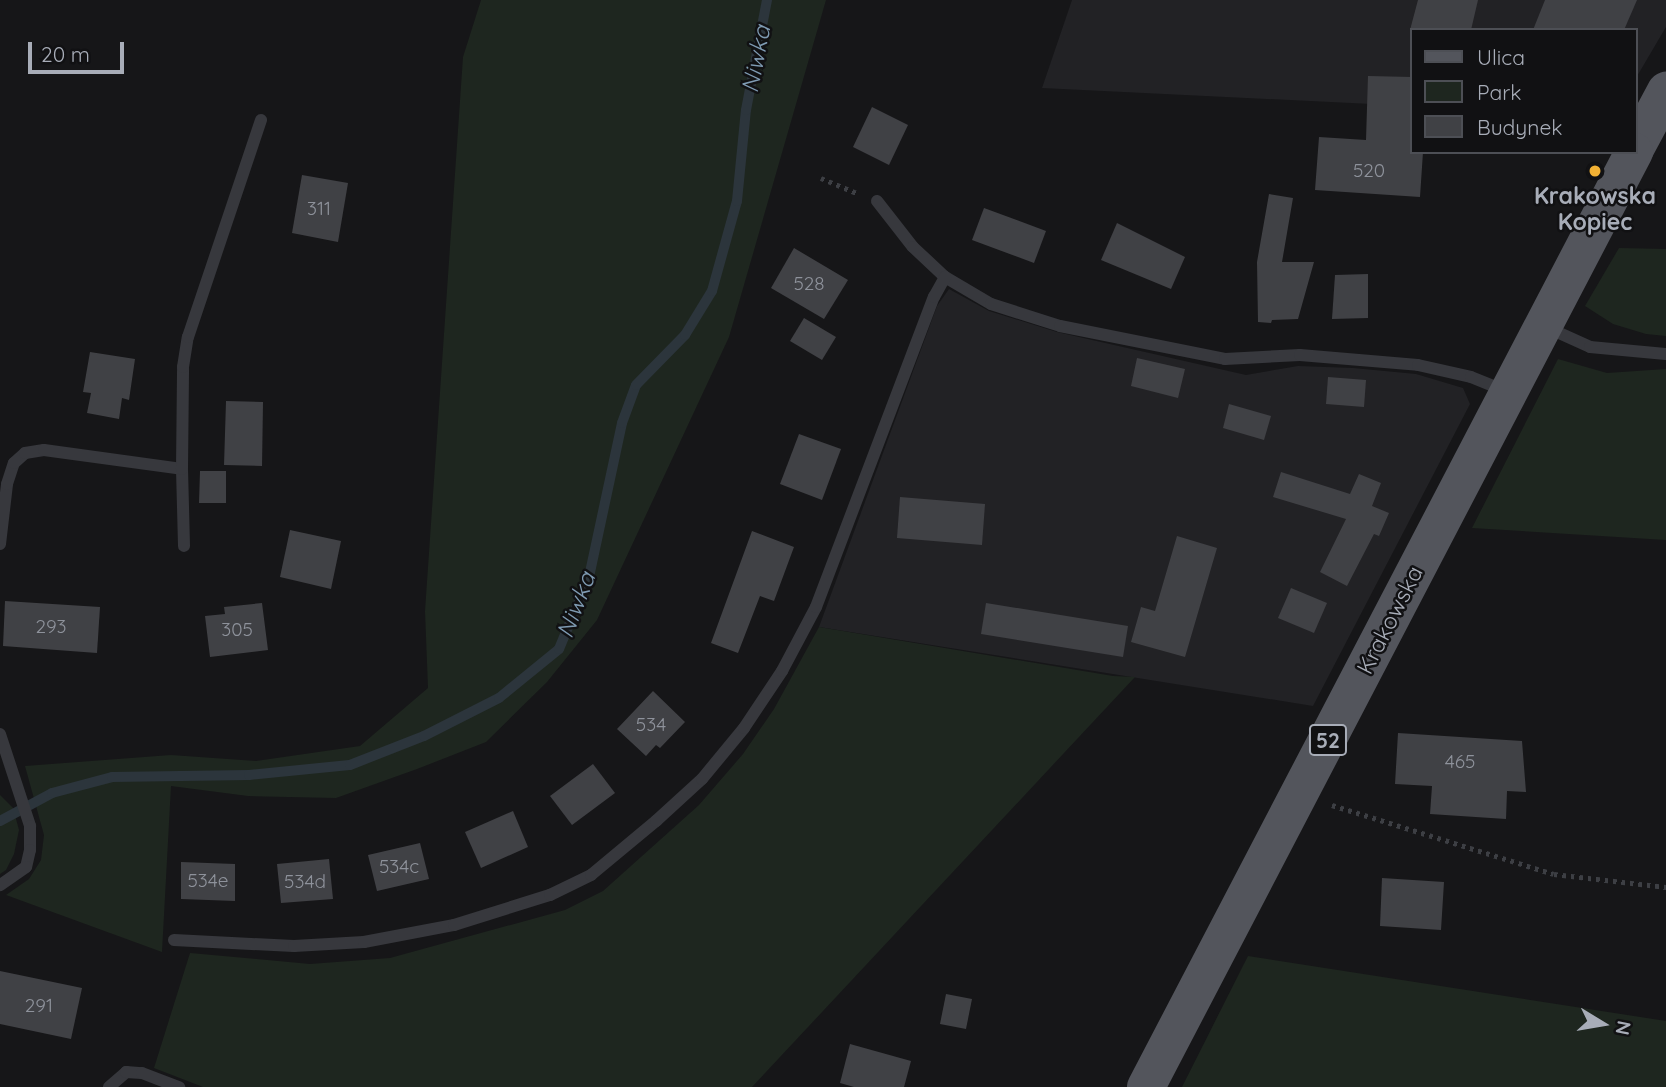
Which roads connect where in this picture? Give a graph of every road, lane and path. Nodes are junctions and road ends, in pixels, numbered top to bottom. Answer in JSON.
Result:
{"nodes":[{"id":1,"x":1666,"y":91,"type":"edge"},
{"id":2,"x":261,"y":120,"type":"dead end"},
{"id":3,"x":1638,"y":143,"type":"edge"},
{"id":4,"x":1633,"y":154,"type":"edge"},
{"id":5,"x":821,"y":178,"type":"dead end"},
{"id":6,"x":877,"y":201,"type":"joint"},
{"id":7,"x":945,"y":277,"type":"junction"},
{"id":8,"x":1542,"y":326,"type":"junction"},
{"id":9,"x":1666,"y":354,"type":"edge"},
{"id":10,"x":1507,"y":391,"type":"junction"},
{"id":11,"x":182,"y":469,"type":"junction"},
{"id":12,"x":0,"y":544,"type":"edge"},
{"id":13,"x":184,"y":546,"type":"dead end"},
{"id":14,"x":0,"y":733,"type":"edge"},
{"id":15,"x":1300,"y":795,"type":"junction"},
{"id":16,"x":0,"y":885,"type":"edge"},
{"id":17,"x":1666,"y":887,"type":"edge"},
{"id":18,"x":174,"y":940,"type":"dead end"},
{"id":19,"x":109,"y":1087,"type":"edge"},
{"id":20,"x":179,"y":1087,"type":"edge"},
{"id":21,"x":1146,"y":1087,"type":"edge"}],
"edges":[{"from":1,"to":3,"type":"main road"},
{"from":2,"to":11,"type":"lane"},
{"from":4,"to":8,"type":"main road","name":"Krakowska","number":"52"},
{"from":5,"to":6,"type":"path"},
{"from":6,"to":7,"type":"lane"},
{"from":7,"to":10,"type":"lane"},
{"from":7,"to":18,"type":"lane"},
{"from":8,"to":9,"type":"lane"},
{"from":8,"to":10,"type":"main road","name":"Krakowska","number":"52"},
{"from":10,"to":15,"type":"main road","name":"Krakowska","number":"52"},
{"from":11,"to":12,"type":"lane"},
{"from":11,"to":13,"type":"lane"},
{"from":14,"to":16,"type":"lane"},
{"from":15,"to":17,"type":"path"},
{"from":15,"to":21,"type":"main road","name":"Krakowska","number":"52"},
{"from":19,"to":20,"type":"lane"}]}
